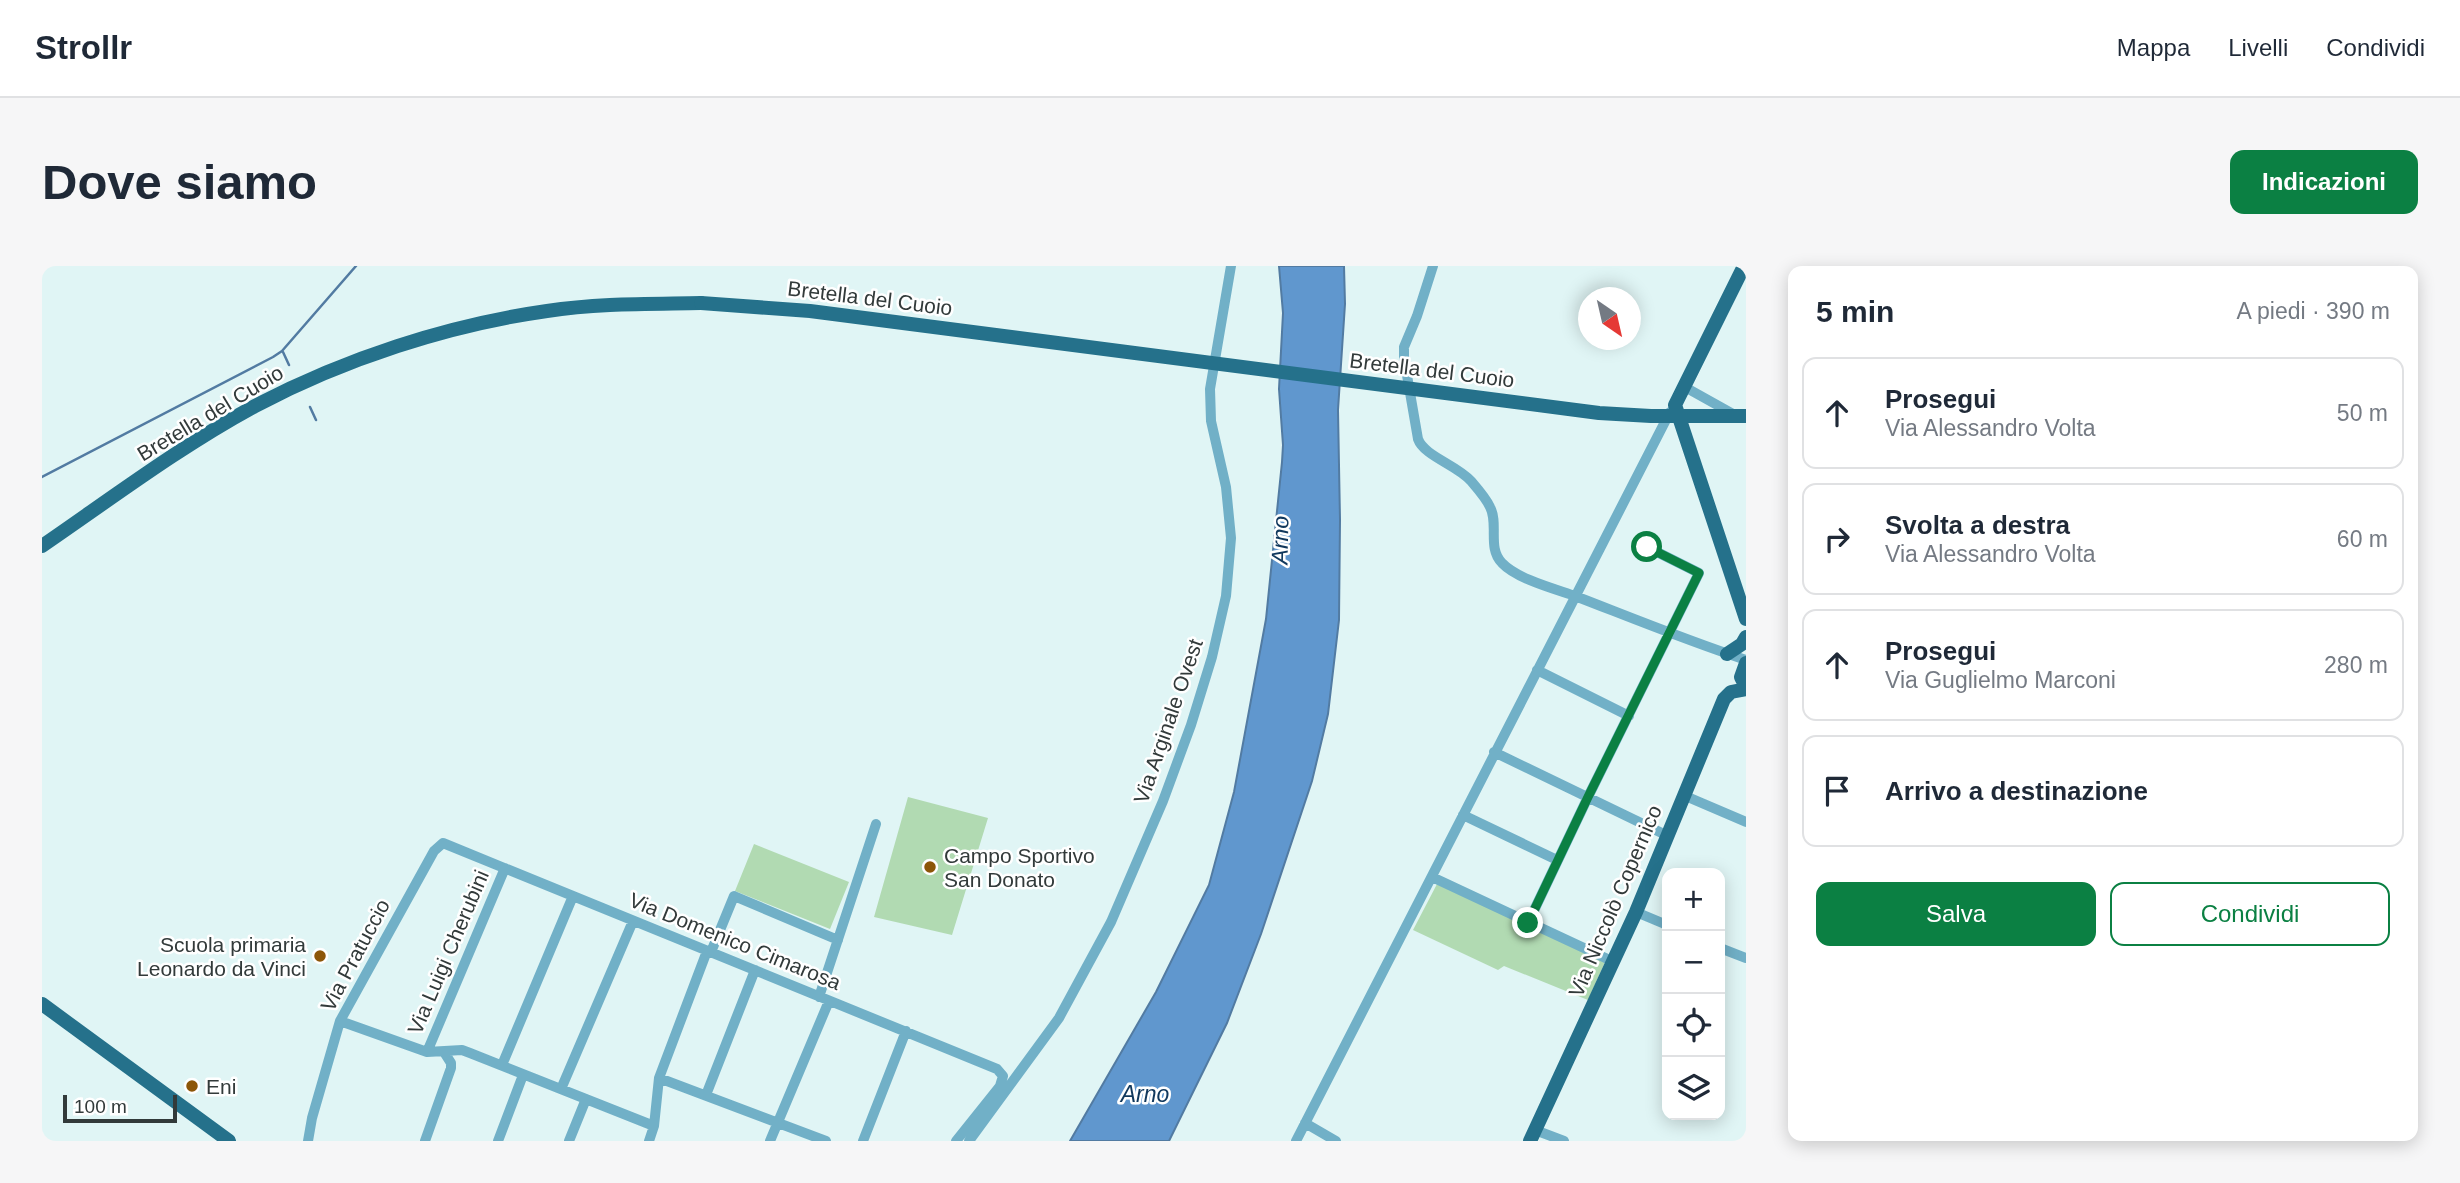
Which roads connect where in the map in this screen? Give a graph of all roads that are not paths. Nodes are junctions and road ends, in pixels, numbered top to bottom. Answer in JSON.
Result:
{"nodes":[{"id":1,"x":1231,"y":266,"type":"edge"},
{"id":2,"x":1433,"y":266,"type":"edge"},
{"id":3,"x":1743,"y":275,"type":"edge"},
{"id":4,"x":1683,"y":386,"type":"junction"},
{"id":5,"x":1675,"y":405,"type":"junction"},
{"id":6,"x":1746,"y":416,"type":"edge"},
{"id":7,"x":1746,"y":422,"type":"edge"},
{"id":8,"x":42,"y":546,"type":"edge"},
{"id":9,"x":1647,"y":547,"type":"dead end"},
{"id":10,"x":1574,"y":596,"type":"junction"},
{"id":11,"x":1746,"y":619,"type":"edge"},
{"id":12,"x":1670,"y":634,"type":"junction"},
{"id":13,"x":1746,"y":637,"type":"edge"},
{"id":14,"x":1740,"y":660,"type":"edge"},
{"id":15,"x":1537,"y":670,"type":"junction"},
{"id":16,"x":1746,"y":688,"type":"edge"},
{"id":17,"x":1629,"y":716,"type":"junction"},
{"id":18,"x":1494,"y":752,"type":"junction"},
{"id":19,"x":1683,"y":794,"type":"junction"},
{"id":20,"x":1588,"y":797,"type":"junction"},
{"id":21,"x":1463,"y":815,"type":"junction"},
{"id":22,"x":1746,"y":822,"type":"edge"},
{"id":23,"x":876,"y":824,"type":"dead end"},
{"id":24,"x":1668,"y":836,"type":"junction"},
{"id":25,"x":449,"y":845,"type":"joint"},
{"id":26,"x":1557,"y":860,"type":"junction"},
{"id":27,"x":505,"y":868,"type":"junction"},
{"id":28,"x":1432,"y":877,"type":"junction"},
{"id":29,"x":573,"y":896,"type":"junction"},
{"id":30,"x":1636,"y":912,"type":"junction"},
{"id":31,"x":633,"y":921,"type":"junction"},
{"id":32,"x":1528,"y":923,"type":"junction"},
{"id":33,"x":1662,"y":923,"type":"edge"},
{"id":34,"x":838,"y":940,"type":"junction"},
{"id":35,"x":1725,"y":950,"type":"edge"},
{"id":36,"x":709,"y":952,"type":"junction"},
{"id":37,"x":1746,"y":958,"type":"edge"},
{"id":38,"x":1614,"y":962,"type":"junction"},
{"id":39,"x":755,"y":971,"type":"junction"},
{"id":40,"x":824,"y":999,"type":"junction"},
{"id":41,"x":42,"y":1004,"type":"edge"},
{"id":42,"x":341,"y":1021,"type":"junction"},
{"id":43,"x":906,"y":1031,"type":"junction"},
{"id":44,"x":427,"y":1052,"type":"junction"},
{"id":45,"x":444,"y":1052,"type":"junction"},
{"id":46,"x":502,"y":1065,"type":"junction"},
{"id":47,"x":523,"y":1075,"type":"junction"},
{"id":48,"x":659,"y":1078,"type":"junction"},
{"id":49,"x":561,"y":1089,"type":"junction"},
{"id":50,"x":704,"y":1094,"type":"junction"},
{"id":51,"x":586,"y":1099,"type":"junction"},
{"id":52,"x":777,"y":1123,"type":"junction"},
{"id":53,"x":1305,"y":1124,"type":"junction"},
{"id":54,"x":654,"y":1126,"type":"junction"},
{"id":55,"x":1533,"y":1135,"type":"edge"},
{"id":56,"x":229,"y":1140,"type":"edge"},
{"id":57,"x":308,"y":1141,"type":"edge"},
{"id":58,"x":425,"y":1141,"type":"edge"},
{"id":59,"x":498,"y":1141,"type":"edge"},
{"id":60,"x":569,"y":1141,"type":"edge"},
{"id":61,"x":649,"y":1141,"type":"edge"},
{"id":62,"x":770,"y":1141,"type":"edge"},
{"id":63,"x":826,"y":1141,"type":"edge"},
{"id":64,"x":863,"y":1141,"type":"edge"},
{"id":65,"x":956,"y":1141,"type":"edge"},
{"id":66,"x":969,"y":1141,"type":"edge"},
{"id":67,"x":1296,"y":1141,"type":"edge"},
{"id":68,"x":1336,"y":1141,"type":"edge"},
{"id":69,"x":1563,"y":1141,"type":"edge"}],
"edges":[{"from":1,"to":66,"type":"street","name":"Via Arginale Ovest"},
{"from":2,"to":10,"type":"street"},
{"from":3,"to":4,"type":"main road"},
{"from":4,"to":5,"type":"main road"},
{"from":4,"to":7,"type":"street"},
{"from":5,"to":10,"type":"street"},
{"from":5,"to":11,"type":"main road"},
{"from":6,"to":8,"type":"main road","name":"Bretella del Cuoio","bridge":true},
{"from":9,"to":12,"type":"street"},
{"from":10,"to":12,"type":"street"},
{"from":10,"to":15,"type":"street"},
{"from":12,"to":14,"type":"street"},
{"from":12,"to":17,"type":"street"},
{"from":13,"to":14,"type":"main road"},
{"from":14,"to":16,"type":"main road"},
{"from":15,"to":17,"type":"street"},
{"from":15,"to":18,"type":"street"},
{"from":16,"to":19,"type":"main road","name":"Via Niccolò Copernico"},
{"from":17,"to":20,"type":"street"},
{"from":18,"to":20,"type":"street"},
{"from":18,"to":21,"type":"street"},
{"from":19,"to":22,"type":"street"},
{"from":19,"to":24,"type":"main road","name":"Via Niccolò Copernico"},
{"from":20,"to":24,"type":"street"},
{"from":20,"to":26,"type":"street"},
{"from":21,"to":26,"type":"street"},
{"from":21,"to":28,"type":"street"},
{"from":23,"to":34,"type":"street"},
{"from":24,"to":30,"type":"main road","name":"Via Niccolò Copernico"},
{"from":25,"to":27,"type":"street","name":"Via Domenico Cimarosa"},
{"from":25,"to":42,"type":"street","name":"Via Pratuccio"},
{"from":26,"to":32,"type":"street"},
{"from":27,"to":29,"type":"street","name":"Via Domenico Cimarosa"},
{"from":27,"to":44,"type":"street","name":"Via Luigi Cherubini"},
{"from":28,"to":32,"type":"street"},
{"from":28,"to":53,"type":"street"},
{"from":29,"to":31,"type":"street","name":"Via Domenico Cimarosa"},
{"from":29,"to":46,"type":"street"},
{"from":30,"to":33,"type":"street"},
{"from":30,"to":38,"type":"main road","name":"Via Niccolò Copernico"},
{"from":31,"to":36,"type":"street","name":"Via Domenico Cimarosa"},
{"from":31,"to":49,"type":"street"},
{"from":32,"to":38,"type":"street"},
{"from":34,"to":36,"type":"street"},
{"from":34,"to":40,"type":"street"},
{"from":35,"to":37,"type":"street"},
{"from":36,"to":39,"type":"street","name":"Via Domenico Cimarosa"},
{"from":36,"to":48,"type":"street"},
{"from":38,"to":55,"type":"main road","name":"Via Niccolò Copernico"},
{"from":39,"to":40,"type":"street","name":"Via Domenico Cimarosa"},
{"from":39,"to":50,"type":"street"},
{"from":40,"to":43,"type":"street","name":"Via Domenico Cimarosa"},
{"from":40,"to":52,"type":"street"},
{"from":41,"to":56,"type":"main road"},
{"from":42,"to":44,"type":"street"},
{"from":42,"to":57,"type":"street","name":"Via Pratuccio"},
{"from":43,"to":64,"type":"street"},
{"from":43,"to":65,"type":"street","name":"Via Domenico Cimarosa"},
{"from":44,"to":45,"type":"street"},
{"from":45,"to":46,"type":"street"},
{"from":45,"to":58,"type":"street"},
{"from":46,"to":47,"type":"street"},
{"from":47,"to":49,"type":"street"},
{"from":47,"to":59,"type":"street"},
{"from":48,"to":50,"type":"street"},
{"from":48,"to":54,"type":"street"},
{"from":49,"to":51,"type":"street"},
{"from":50,"to":52,"type":"street"},
{"from":51,"to":54,"type":"street"},
{"from":51,"to":60,"type":"street"},
{"from":52,"to":62,"type":"street"},
{"from":52,"to":63,"type":"street"},
{"from":53,"to":67,"type":"street"},
{"from":53,"to":68,"type":"street"},
{"from":54,"to":61,"type":"street"},
{"from":55,"to":69,"type":"street"}]}
